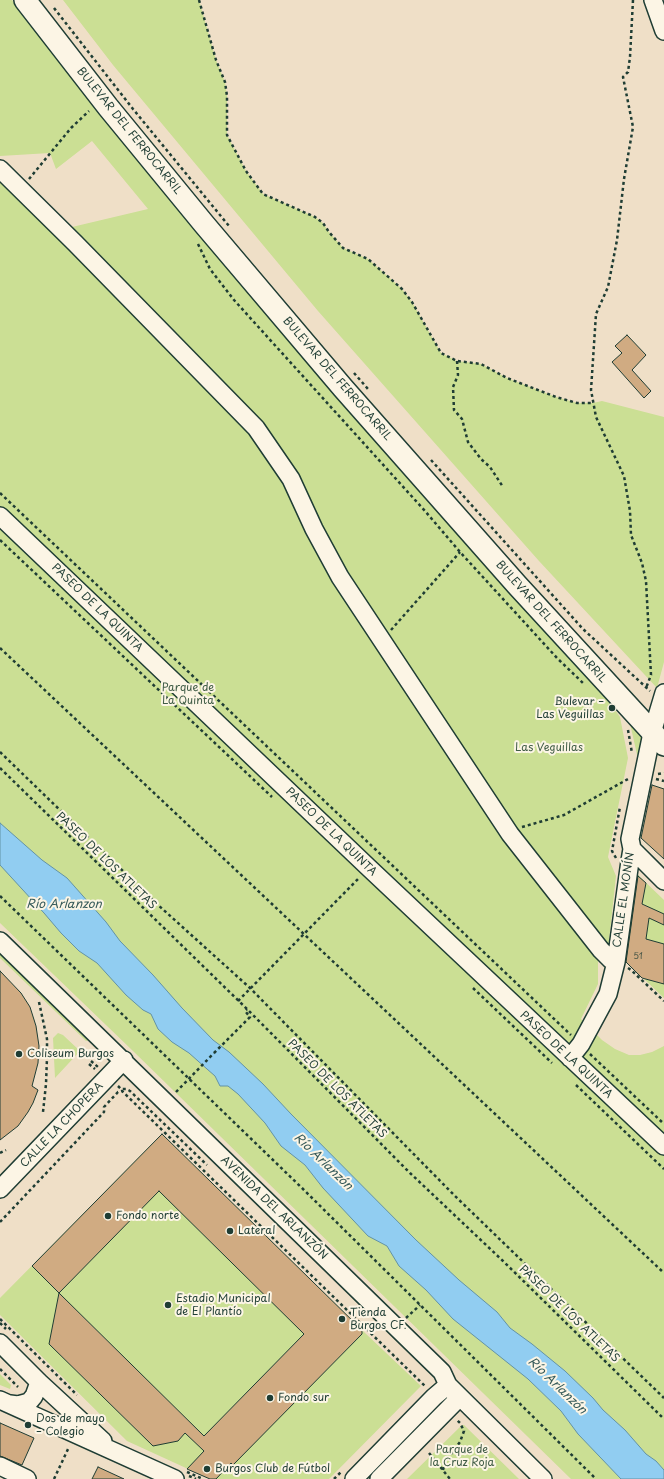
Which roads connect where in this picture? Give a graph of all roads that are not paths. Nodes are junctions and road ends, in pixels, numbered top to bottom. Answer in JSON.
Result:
{"nodes":[{"id":1,"x":25,"y":0,"type":"edge"},
{"id":2,"x":653,"y":0,"type":"edge"},
{"id":3,"x":664,"y":32,"type":"edge"},
{"id":4,"x":0,"y":169,"type":"edge"},
{"id":5,"x":0,"y":516,"type":"edge"},
{"id":6,"x":663,"y":697,"type":"edge"},
{"id":7,"x":658,"y":739,"type":"edge"},
{"id":8,"x":632,"y":849,"type":"junction"},
{"id":9,"x":664,"y":881,"type":"edge"},
{"id":10,"x":0,"y":941,"type":"edge"},
{"id":11,"x":616,"y":962,"type":"junction"},
{"id":12,"x":570,"y":1058,"type":"junction"},
{"id":13,"x":124,"y":1060,"type":"junction"},
{"id":14,"x":664,"y":1146,"type":"edge"},
{"id":15,"x":0,"y":1189,"type":"edge"},
{"id":16,"x":0,"y":1343,"type":"edge"},
{"id":17,"x":39,"y":1382,"type":"junction"},
{"id":18,"x":452,"y":1390,"type":"junction"},
{"id":19,"x":5,"y":1402,"type":"edge"},
{"id":20,"x":113,"y":1451,"type":"junction"},
{"id":21,"x":5,"y":1472,"type":"edge"},
{"id":22,"x":179,"y":1474,"type":"edge"},
{"id":23,"x":350,"y":1474,"type":"edge"},
{"id":24,"x":27,"y":1479,"type":"edge"},
{"id":25,"x":379,"y":1479,"type":"edge"},
{"id":26,"x":543,"y":1479,"type":"edge"}],
"edges":[{"from":1,"to":7,"type":"main road","name":"BULEVAR DEL FERROCARRIL"},
{"from":2,"to":3,"type":"street"},
{"from":4,"to":11,"type":"street"},
{"from":5,"to":12,"type":"street","name":"PASEO DE LA QUINTA"},
{"from":6,"to":7,"type":"street","name":"CALLE EL MONÍN"},
{"from":7,"to":8,"type":"street","name":"CALLE EL MONÍN"},
{"from":8,"to":9,"type":"street"},
{"from":8,"to":11,"type":"street","name":"CALLE EL MONÍN"},
{"from":10,"to":13,"type":"street","name":"AVENIDA DEL ARLANZÓN"},
{"from":11,"to":12,"type":"street","name":"CALLE EL MONÍN"},
{"from":12,"to":14,"type":"street","name":"PASEO DE LA QUINTA"},
{"from":13,"to":15,"type":"street","name":"CALLE LA CHOPERA"},
{"from":13,"to":18,"type":"street","name":"AVENIDA DEL ARLANZÓN"},
{"from":16,"to":17,"type":"street"},
{"from":17,"to":19,"type":"street"},
{"from":17,"to":20,"type":"street"},
{"from":18,"to":23,"type":"street"},
{"from":18,"to":25,"type":"street"},
{"from":18,"to":26,"type":"street","name":"AVENIDA DEL ARLANZÓN"},
{"from":19,"to":20,"type":"street"},
{"from":20,"to":22,"type":"street"},
{"from":21,"to":24,"type":"street"}]}
